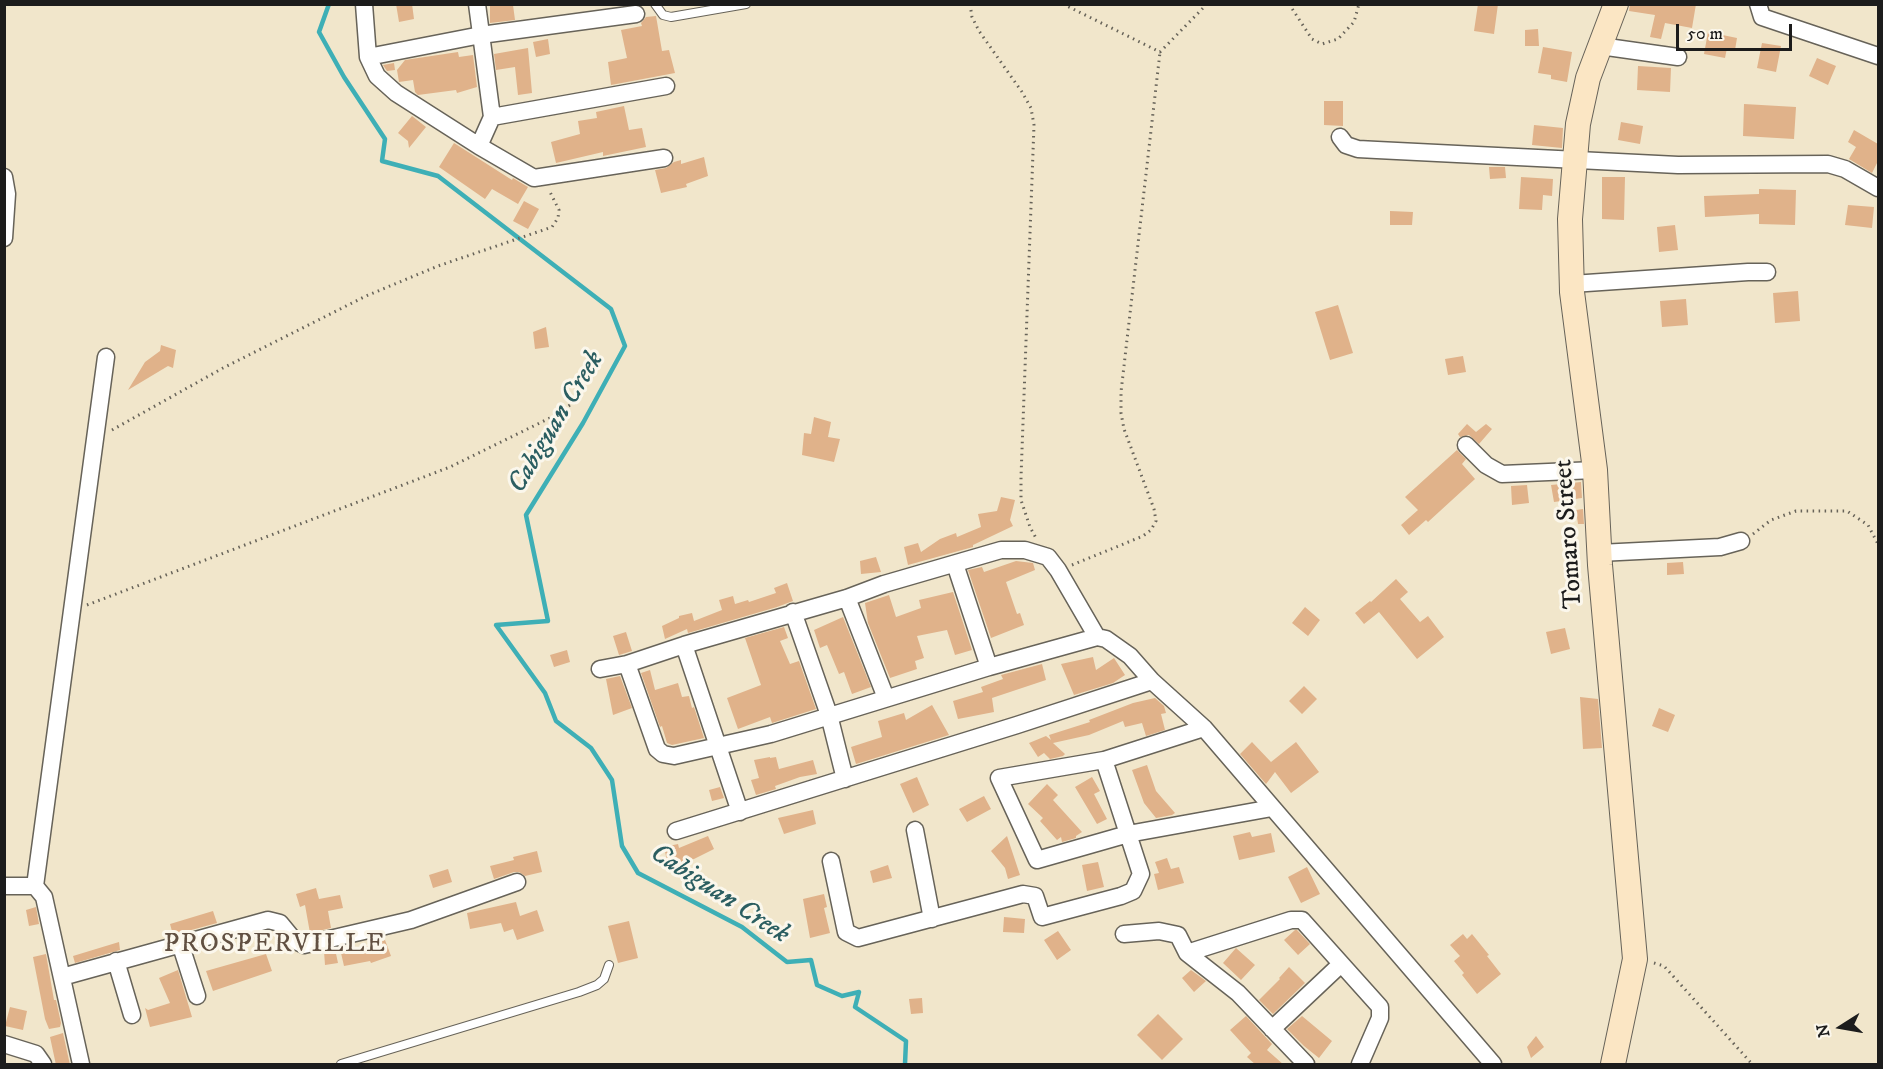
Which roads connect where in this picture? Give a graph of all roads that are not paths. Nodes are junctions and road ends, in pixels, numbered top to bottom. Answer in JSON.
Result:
{"nodes":[{"id":1,"x":364,"y":4,"type":"edge"},
{"id":2,"x":477,"y":4,"type":"edge"},
{"id":3,"x":655,"y":4,"type":"edge"},
{"id":4,"x":746,"y":4,"type":"edge"},
{"id":5,"x":1616,"y":4,"type":"edge"},
{"id":6,"x":1758,"y":4,"type":"edge"},
{"id":7,"x":636,"y":14,"type":"dead end"},
{"id":8,"x":481,"y":35,"type":"junction"},
{"id":9,"x":1600,"y":46,"type":"junction"},
{"id":10,"x":1878,"y":56,"type":"edge"},
{"id":11,"x":368,"y":57,"type":"junction"},
{"id":12,"x":1678,"y":57,"type":"dead end"},
{"id":13,"x":666,"y":86,"type":"dead end"},
{"id":14,"x":492,"y":117,"type":"junction"},
{"id":15,"x":1340,"y":136,"type":"dead end"},
{"id":16,"x":479,"y":146,"type":"junction"},
{"id":17,"x":664,"y":158,"type":"dead end"},
{"id":18,"x":1575,"y":161,"type":"junction"},
{"id":19,"x":4,"y":177,"type":"edge"},
{"id":20,"x":1878,"y":188,"type":"edge"},
{"id":21,"x":4,"y":238,"type":"edge"},
{"id":22,"x":1767,"y":272,"type":"dead end"},
{"id":23,"x":1572,"y":284,"type":"junction"},
{"id":24,"x":106,"y":357,"type":"dead end"},
{"id":25,"x":1466,"y":445,"type":"dead end"},
{"id":26,"x":1595,"y":470,"type":"junction"},
{"id":27,"x":1741,"y":541,"type":"road end"},
{"id":28,"x":1599,"y":553,"type":"junction"},
{"id":29,"x":955,"y":564,"type":"junction"},
{"id":30,"x":847,"y":598,"type":"junction"},
{"id":31,"x":793,"y":612,"type":"junction"},
{"id":32,"x":1097,"y":637,"type":"junction"},
{"id":33,"x":684,"y":645,"type":"junction"},
{"id":34,"x":627,"y":664,"type":"junction"},
{"id":35,"x":989,"y":666,"type":"junction"},
{"id":36,"x":600,"y":669,"type":"dead end"},
{"id":37,"x":1152,"y":681,"type":"junction"},
{"id":38,"x":886,"y":698,"type":"junction"},
{"id":39,"x":830,"y":715,"type":"junction"},
{"id":40,"x":1203,"y":728,"type":"junction"},
{"id":41,"x":719,"y":745,"type":"junction"},
{"id":42,"x":1104,"y":760,"type":"junction"},
{"id":43,"x":845,"y":778,"type":"junction"},
{"id":44,"x":1272,"y":808,"type":"junction"},
{"id":45,"x":740,"y":812,"type":"junction"},
{"id":46,"x":915,"y":830,"type":"dead end"},
{"id":47,"x":676,"y":831,"type":"dead end"},
{"id":48,"x":1128,"y":834,"type":"junction"},
{"id":49,"x":831,"y":861,"type":"dead end"},
{"id":50,"x":517,"y":882,"type":"dead end"},
{"id":51,"x":4,"y":886,"type":"edge"},
{"id":52,"x":35,"y":886,"type":"junction"},
{"id":53,"x":932,"y":919,"type":"junction"},
{"id":54,"x":1124,"y":934,"type":"dead end"},
{"id":55,"x":180,"y":943,"type":"junction"},
{"id":56,"x":1187,"y":953,"type":"junction"},
{"id":57,"x":116,"y":961,"type":"junction"},
{"id":58,"x":1341,"y":964,"type":"junction"},
{"id":59,"x":609,"y":965,"type":"dead end"},
{"id":60,"x":62,"y":977,"type":"junction"},
{"id":61,"x":197,"y":996,"type":"dead end"},
{"id":62,"x":132,"y":1015,"type":"dead end"},
{"id":63,"x":1272,"y":1029,"type":"junction"},
{"id":64,"x":4,"y":1044,"type":"edge"},
{"id":65,"x":43,"y":1065,"type":"edge"},
{"id":66,"x":81,"y":1065,"type":"edge"},
{"id":67,"x":341,"y":1065,"type":"edge"},
{"id":68,"x":1306,"y":1065,"type":"edge"},
{"id":69,"x":1360,"y":1065,"type":"edge"},
{"id":70,"x":1493,"y":1065,"type":"edge"},
{"id":71,"x":1613,"y":1065,"type":"edge"}],
"edges":[{"from":1,"to":11,"type":"street"},
{"from":2,"to":8,"type":"street"},
{"from":3,"to":4,"type":"lane"},
{"from":5,"to":9,"type":"street","name":"Tomaro Street"},
{"from":6,"to":10,"type":"street"},
{"from":7,"to":8,"type":"street"},
{"from":8,"to":11,"type":"street"},
{"from":8,"to":14,"type":"street"},
{"from":9,"to":12,"type":"street"},
{"from":9,"to":18,"type":"street","name":"Tomaro Street"},
{"from":11,"to":16,"type":"street"},
{"from":13,"to":14,"type":"street"},
{"from":14,"to":16,"type":"street"},
{"from":15,"to":18,"type":"street"},
{"from":16,"to":17,"type":"street"},
{"from":18,"to":20,"type":"street"},
{"from":18,"to":23,"type":"street","name":"Tomaro Street"},
{"from":19,"to":21,"type":"street"},
{"from":22,"to":23,"type":"street"},
{"from":23,"to":26,"type":"street","name":"Tomaro Street"},
{"from":24,"to":52,"type":"street"},
{"from":25,"to":26,"type":"street"},
{"from":26,"to":28,"type":"street","name":"Tomaro Street"},
{"from":27,"to":28,"type":"street"},
{"from":28,"to":71,"type":"street","name":"Tomaro Street"},
{"from":29,"to":30,"type":"street"},
{"from":29,"to":32,"type":"street"},
{"from":29,"to":35,"type":"street"},
{"from":30,"to":31,"type":"street"},
{"from":30,"to":38,"type":"street"},
{"from":31,"to":33,"type":"street"},
{"from":31,"to":39,"type":"street"},
{"from":32,"to":35,"type":"street"},
{"from":32,"to":37,"type":"street"},
{"from":33,"to":34,"type":"street"},
{"from":33,"to":41,"type":"street"},
{"from":34,"to":36,"type":"street"},
{"from":34,"to":41,"type":"street"},
{"from":35,"to":38,"type":"street"},
{"from":37,"to":40,"type":"street"},
{"from":37,"to":43,"type":"street"},
{"from":38,"to":39,"type":"street"},
{"from":39,"to":41,"type":"street"},
{"from":39,"to":43,"type":"street"},
{"from":40,"to":42,"type":"street"},
{"from":40,"to":44,"type":"street"},
{"from":41,"to":45,"type":"street"},
{"from":42,"to":48,"type":"street"},
{"from":42,"to":48,"type":"street"},
{"from":43,"to":45,"type":"street"},
{"from":44,"to":48,"type":"street"},
{"from":44,"to":70,"type":"street"},
{"from":45,"to":47,"type":"street"},
{"from":46,"to":53,"type":"street"},
{"from":48,"to":53,"type":"street"},
{"from":49,"to":53,"type":"street"},
{"from":50,"to":55,"type":"street"},
{"from":51,"to":52,"type":"street"},
{"from":52,"to":60,"type":"street"},
{"from":54,"to":56,"type":"street"},
{"from":55,"to":57,"type":"street"},
{"from":55,"to":61,"type":"street"},
{"from":56,"to":58,"type":"street"},
{"from":56,"to":63,"type":"street"},
{"from":57,"to":60,"type":"street"},
{"from":57,"to":62,"type":"street"},
{"from":58,"to":63,"type":"street"},
{"from":58,"to":69,"type":"street"},
{"from":59,"to":67,"type":"lane"},
{"from":60,"to":66,"type":"street"},
{"from":63,"to":68,"type":"street"},
{"from":64,"to":65,"type":"street"}]}
